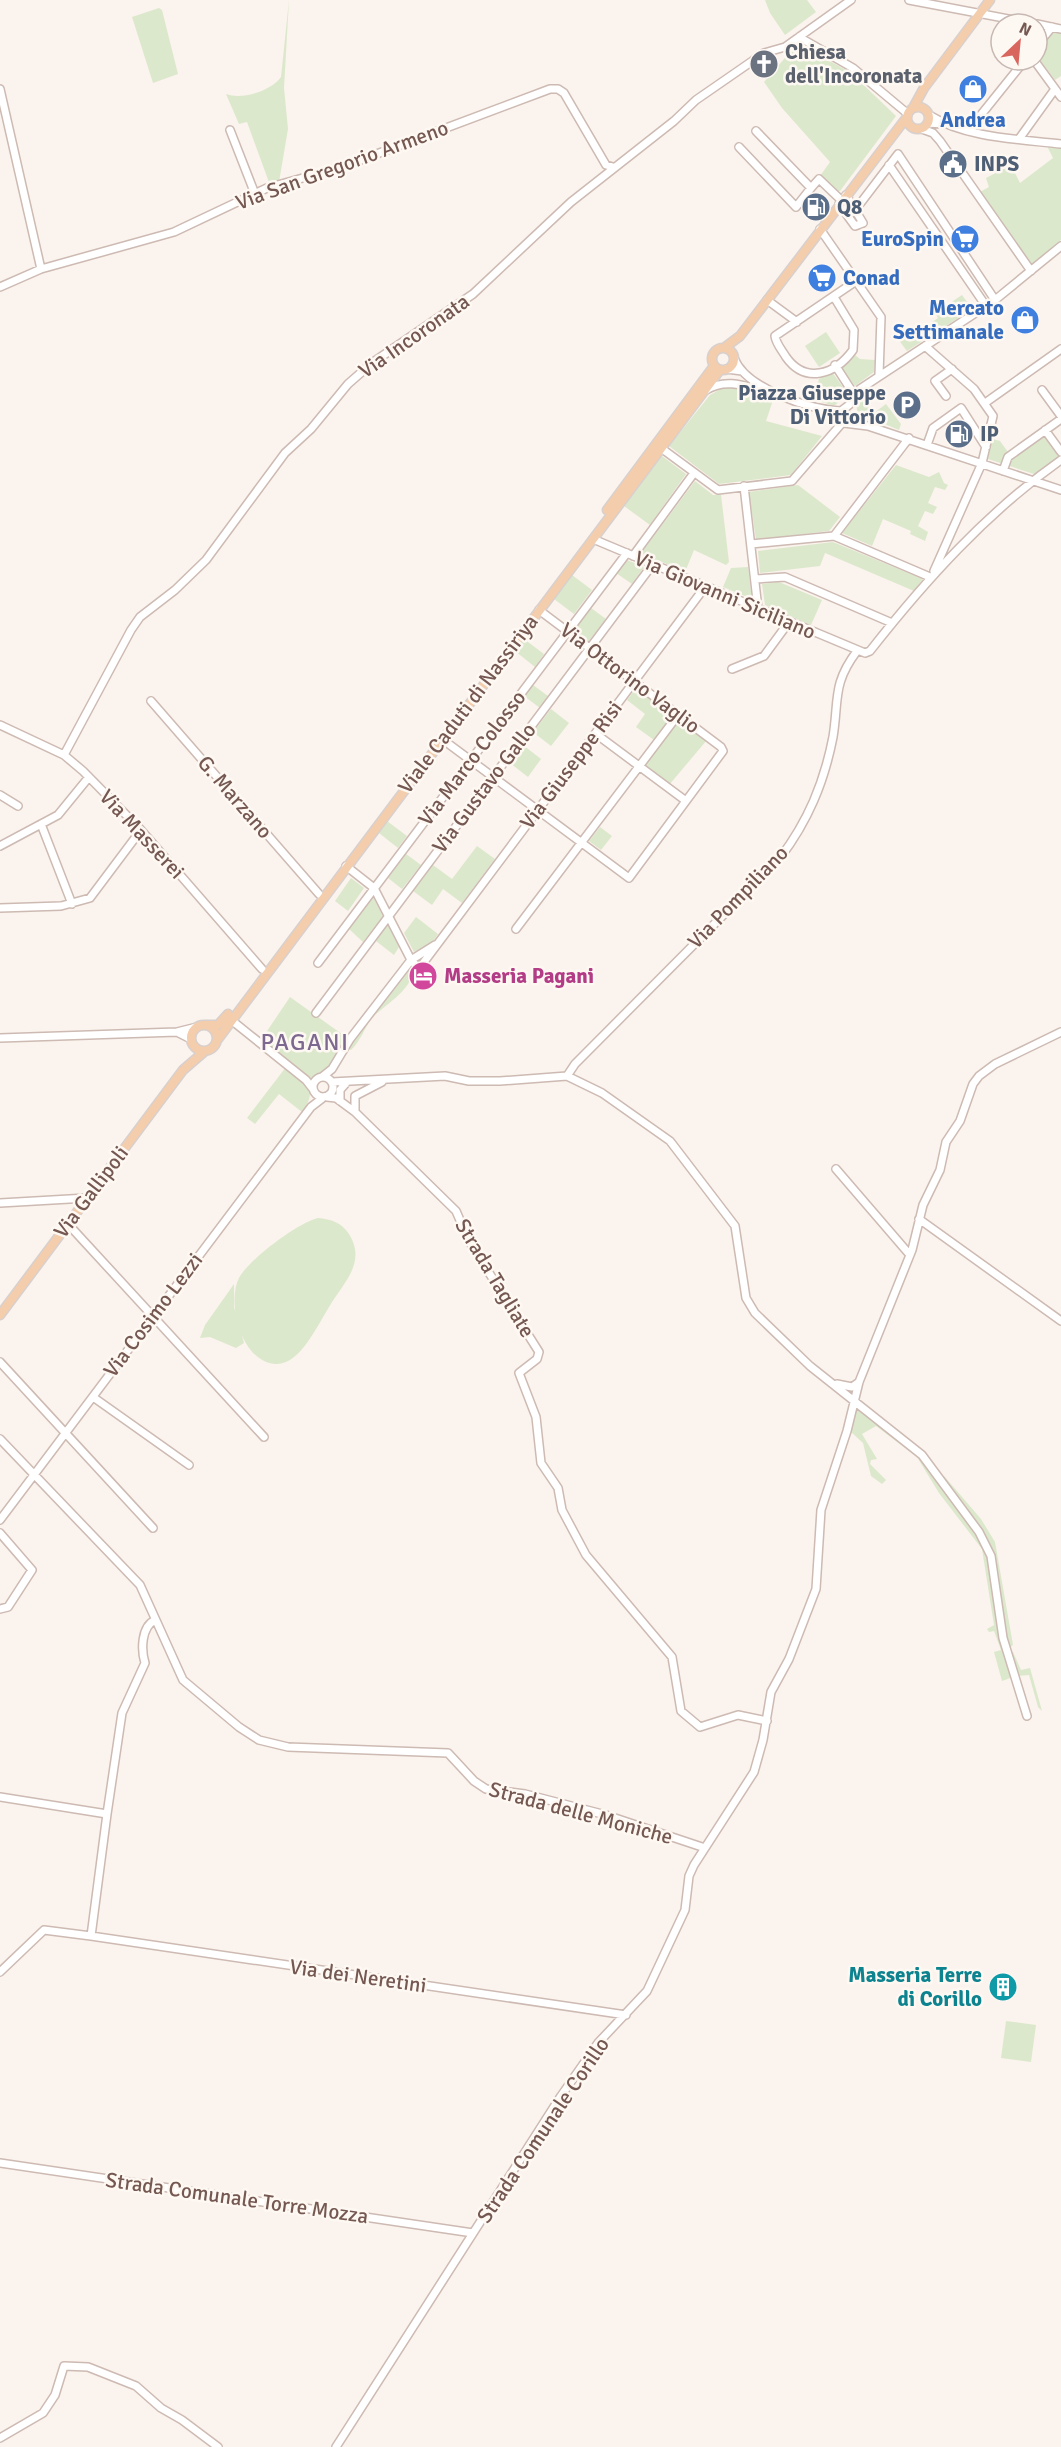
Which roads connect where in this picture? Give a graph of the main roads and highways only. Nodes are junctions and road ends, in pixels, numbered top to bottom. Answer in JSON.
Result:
{"nodes":[{"id":1,"x":990,"y":0,"type":"edge"},
{"id":2,"x":920,"y":96,"type":"junction"},
{"id":3,"x":909,"y":113,"type":"junction"},
{"id":4,"x":924,"y":121,"type":"junction"},
{"id":5,"x":889,"y":140,"type":"junction"},
{"id":6,"x":740,"y":336,"type":"junction"},
{"id":7,"x":724,"y":348,"type":"junction"},
{"id":8,"x":733,"y":356,"type":"junction"},
{"id":9,"x":720,"y":368,"type":"junction"},
{"id":10,"x":207,"y":1025,"type":"junction"},
{"id":11,"x":218,"y":1039,"type":"junction"},
{"id":12,"x":192,"y":1041,"type":"junction"},
{"id":13,"x":205,"y":1051,"type":"junction"},
{"id":14,"x":183,"y":1070,"type":"junction"},
{"id":15,"x":0,"y":1315,"type":"edge"}],
"edges":[{"from":1,"to":2,"type":"main road"},
{"from":2,"to":3,"type":"main road"},
{"from":2,"to":4,"type":"main road"},
{"from":3,"to":4,"type":"main road"},
{"from":3,"to":4,"type":"main road"},
{"from":3,"to":5,"type":"main road"},
{"from":4,"to":5,"type":"main road"},
{"from":5,"to":6,"type":"main road"},
{"from":6,"to":7,"type":"main road"},
{"from":6,"to":8,"type":"main road"},
{"from":7,"to":8,"type":"main road"},
{"from":7,"to":9,"type":"main road"},
{"from":8,"to":9,"type":"main road"},
{"from":9,"to":10,"type":"main road","name":"Viale Caduti di Nassiriya"},
{"from":9,"to":11,"type":"main road","name":"Viale Caduti di Nassiriya"},
{"from":10,"to":11,"type":"main road"},
{"from":10,"to":12,"type":"main road","name":"Via Gallipoli"},
{"from":11,"to":13,"type":"main road","name":"Via Gallipoli"},
{"from":12,"to":13,"type":"main road"},
{"from":12,"to":14,"type":"main road","name":"Via Gallipoli"},
{"from":13,"to":14,"type":"main road","name":"Via Gallipoli"},
{"from":14,"to":15,"type":"main road","name":"Via Gallipoli"}]}
